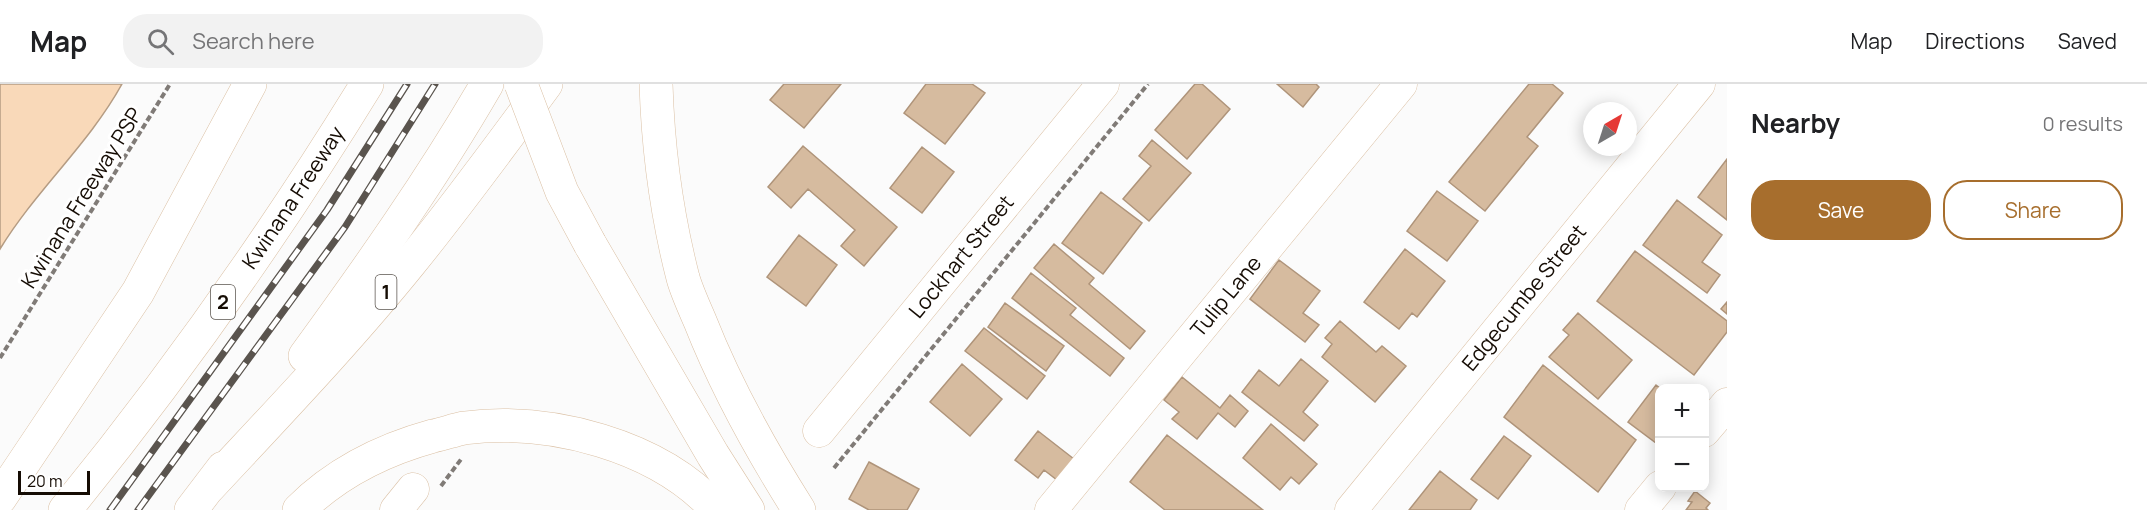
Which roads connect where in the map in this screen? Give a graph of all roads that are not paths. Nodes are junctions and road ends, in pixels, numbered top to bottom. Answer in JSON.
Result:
{"nodes":[{"id":1,"x":250,"y":84,"type":"edge"},
{"id":2,"x":367,"y":84,"type":"edge"},
{"id":3,"x":487,"y":84,"type":"edge"},
{"id":4,"x":521,"y":84,"type":"edge"},
{"id":5,"x":546,"y":84,"type":"edge"},
{"id":6,"x":656,"y":84,"type":"edge"},
{"id":7,"x":1103,"y":84,"type":"edge"},
{"id":8,"x":1401,"y":84,"type":"edge"},
{"id":9,"x":1699,"y":84,"type":"edge"},
{"id":10,"x":1727,"y":404,"type":"edge"},
{"id":11,"x":1709,"y":425,"type":"edge"},
{"id":12,"x":819,"y":431,"type":"dead end"},
{"id":13,"x":1655,"y":492,"type":"edge"},
{"id":14,"x":0,"y":498,"type":"edge"},
{"id":15,"x":201,"y":498,"type":"edge"},
{"id":16,"x":65,"y":510,"type":"edge"},
{"id":17,"x":299,"y":510,"type":"edge"},
{"id":18,"x":717,"y":510,"type":"edge"},
{"id":19,"x":748,"y":510,"type":"edge"},
{"id":20,"x":799,"y":510,"type":"edge"},
{"id":21,"x":1051,"y":510,"type":"edge"},
{"id":22,"x":1351,"y":510,"type":"edge"},
{"id":23,"x":1641,"y":510,"type":"edge"}],
"edges":[{"from":1,"to":14,"type":"highway"},
{"from":2,"to":16,"type":"highway","name":"Kwinana Freeway","number":"2"},
{"from":3,"to":15,"type":"highway"},
{"from":4,"to":19,"type":"highway","bridge":true},
{"from":5,"to":15,"type":"highway","number":"1"},
{"from":6,"to":20,"type":"highway"},
{"from":7,"to":12,"type":"street","name":"Lockhart Street"},
{"from":8,"to":21,"type":"street","name":"Tulip Lane"},
{"from":9,"to":22,"type":"street","name":"Edgecumbe Street"},
{"from":10,"to":11,"type":"street"},
{"from":13,"to":23,"type":"street"},
{"from":17,"to":18,"type":"highway"}]}
